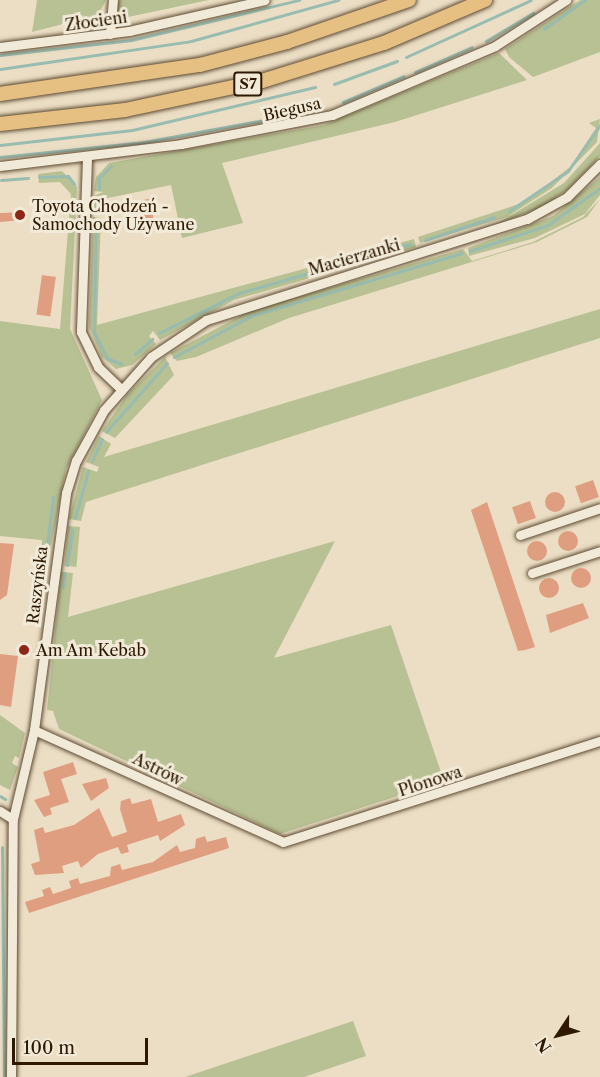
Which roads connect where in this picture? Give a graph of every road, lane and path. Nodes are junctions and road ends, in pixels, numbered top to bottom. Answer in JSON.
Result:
{"nodes":[{"id":1,"x":113,"y":0,"type":"edge"},
{"id":2,"x":265,"y":0,"type":"edge"},
{"id":3,"x":409,"y":0,"type":"edge"},
{"id":4,"x":485,"y":0,"type":"edge"},
{"id":5,"x":566,"y":0,"type":"edge"},
{"id":6,"x":110,"y":34,"type":"junction"},
{"id":7,"x":0,"y":47,"type":"edge"},
{"id":8,"x":0,"y":94,"type":"edge"},
{"id":9,"x":0,"y":124,"type":"edge"},
{"id":10,"x":87,"y":158,"type":"junction"},
{"id":11,"x":600,"y":164,"type":"edge"},
{"id":12,"x":0,"y":166,"type":"edge"},
{"id":13,"x":120,"y":388,"type":"junction"},
{"id":14,"x":600,"y":508,"type":"edge"},
{"id":15,"x":520,"y":534,"type":"dead end"},
{"id":16,"x":600,"y":551,"type":"edge"},
{"id":17,"x":532,"y":573,"type":"dead end"},
{"id":18,"x":34,"y":730,"type":"junction"},
{"id":19,"x":600,"y":741,"type":"edge"},
{"id":20,"x":0,"y":811,"type":"edge"},
{"id":21,"x":13,"y":819,"type":"junction"},
{"id":22,"x":267,"y":840,"type":"joint"},
{"id":23,"x":11,"y":1077,"type":"edge"}],
"edges":[{"from":1,"to":6,"type":"street"},
{"from":2,"to":6,"type":"street","name":"Złocieni"},
{"from":3,"to":8,"type":"highway","number":"S7"},
{"from":4,"to":9,"type":"highway","number":"S7"},
{"from":5,"to":10,"type":"street","name":"Biegusa"},
{"from":6,"to":7,"type":"street","name":"Złocieni"},
{"from":10,"to":12,"type":"street","name":"Biegusa"},
{"from":10,"to":13,"type":"street"},
{"from":11,"to":13,"type":"street","name":"Macierzanki"},
{"from":13,"to":18,"type":"street","name":"Raszyńska"},
{"from":14,"to":15,"type":"street"},
{"from":16,"to":17,"type":"street"},
{"from":18,"to":21,"type":"street","name":"Raszyńska"},
{"from":18,"to":22,"type":"street","name":"Astrów"},
{"from":19,"to":22,"type":"street","name":"Plonowa"},
{"from":20,"to":21,"type":"street"},
{"from":21,"to":23,"type":"street","name":"Raszyńska"}]}
